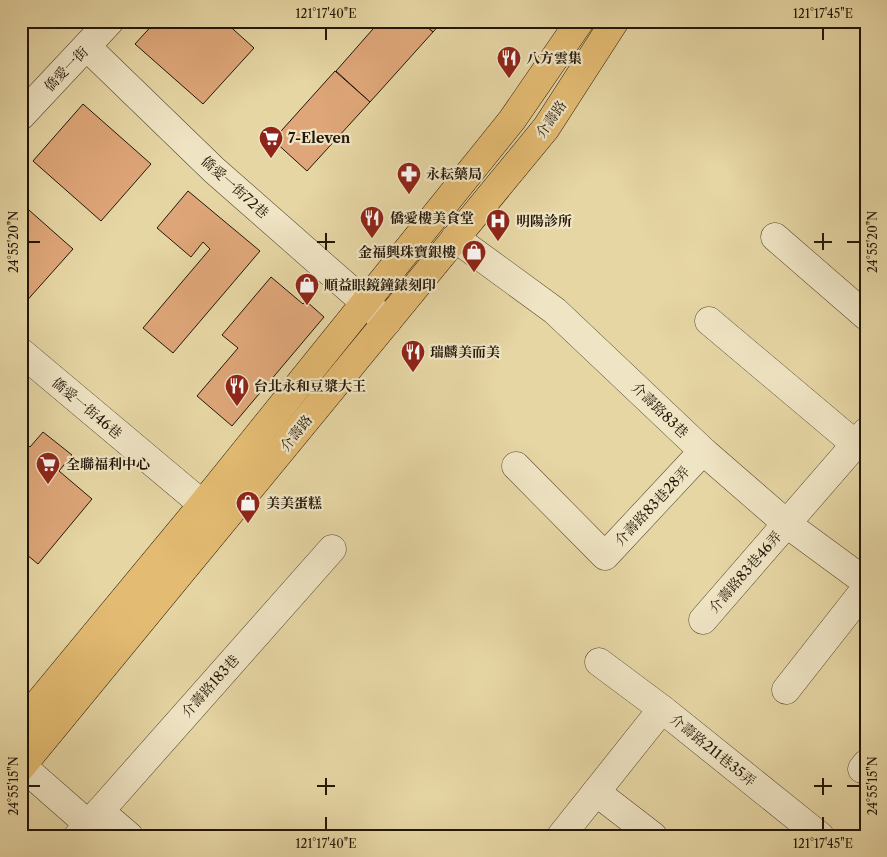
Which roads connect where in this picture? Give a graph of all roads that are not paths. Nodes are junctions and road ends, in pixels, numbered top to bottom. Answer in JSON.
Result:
{"nodes":[{"id":1,"x":110,"y":21,"type":"edge"},
{"id":2,"x":580,"y":21,"type":"edge"},
{"id":3,"x":615,"y":21,"type":"edge"},
{"id":4,"x":87,"y":47,"type":"junction"},
{"id":5,"x":21,"y":116,"type":"edge"},
{"id":6,"x":774,"y":237,"type":"dead end"},
{"id":7,"x":456,"y":238,"type":"junction"},
{"id":8,"x":365,"y":302,"type":"junction"},
{"id":9,"x":866,"y":316,"type":"edge"},
{"id":10,"x":709,"y":321,"type":"dead end"},
{"id":11,"x":387,"y":322,"type":"junction"},
{"id":12,"x":21,"y":352,"type":"edge"},
{"id":13,"x":861,"y":438,"type":"edge"},
{"id":14,"x":703,"y":451,"type":"junction"},
{"id":15,"x":516,"y":466,"type":"dead end"},
{"id":16,"x":212,"y":513,"type":"junction"},
{"id":17,"x":787,"y":524,"type":"junction"},
{"id":18,"x":332,"y":549,"type":"dead end"},
{"id":19,"x":866,"y":582,"type":"edge"},
{"id":20,"x":866,"y":588,"type":"edge"},
{"id":21,"x":703,"y":620,"type":"dead end"},
{"id":22,"x":599,"y":662,"type":"dead end"},
{"id":23,"x":786,"y":690,"type":"dead end"},
{"id":24,"x":662,"y":709,"type":"junction"},
{"id":25,"x":21,"y":724,"type":"edge"},
{"id":26,"x":21,"y":766,"type":"edge"},
{"id":27,"x":596,"y":792,"type":"junction"},
{"id":28,"x":89,"y":824,"type":"edge"},
{"id":29,"x":129,"y":836,"type":"edge"},
{"id":30,"x":561,"y":836,"type":"edge"},
{"id":31,"x":653,"y":836,"type":"edge"},
{"id":32,"x":820,"y":836,"type":"edge"}],
"edges":[{"from":1,"to":4,"type":"street","name":"僑愛一街"},
{"from":2,"to":8,"type":"main road","name":"介壽路"},
{"from":3,"to":7,"type":"main road","name":"介壽路"},
{"from":4,"to":5,"type":"street","name":"僑愛一街"},
{"from":4,"to":8,"type":"street","name":"僑愛一街72巷"},
{"from":6,"to":9,"type":"street"},
{"from":7,"to":11,"type":"main road","name":"介壽路"},
{"from":7,"to":14,"type":"street","name":"介壽路83巷"},
{"from":8,"to":11,"type":"street","name":"僑愛一街72巷"},
{"from":8,"to":16,"type":"main road","name":"介壽路"},
{"from":10,"to":13,"type":"street"},
{"from":11,"to":16,"type":"main road","name":"介壽路"},
{"from":12,"to":16,"type":"street","name":"僑愛一街46巷"},
{"from":13,"to":17,"type":"street","name":"介壽路83巷46弄"},
{"from":14,"to":15,"type":"street","name":"介壽路83巷28弄"},
{"from":14,"to":17,"type":"street","name":"介壽路83巷"},
{"from":16,"to":25,"type":"main road","name":"介壽路"},
{"from":16,"to":26,"type":"main road","name":"介壽路"},
{"from":17,"to":19,"type":"street","name":"介壽路83巷"},
{"from":17,"to":21,"type":"street","name":"介壽路83巷46弄"},
{"from":18,"to":28,"type":"street","name":"介壽路183巷"},
{"from":20,"to":23,"type":"street"},
{"from":22,"to":24,"type":"street"},
{"from":24,"to":27,"type":"street","name":"介壽路211巷35弄"},
{"from":24,"to":32,"type":"street","name":"介壽路211巷35弄"},
{"from":26,"to":28,"type":"street"},
{"from":27,"to":30,"type":"street","name":"介壽路211巷35弄"},
{"from":27,"to":31,"type":"street"},
{"from":28,"to":29,"type":"street"}]}
